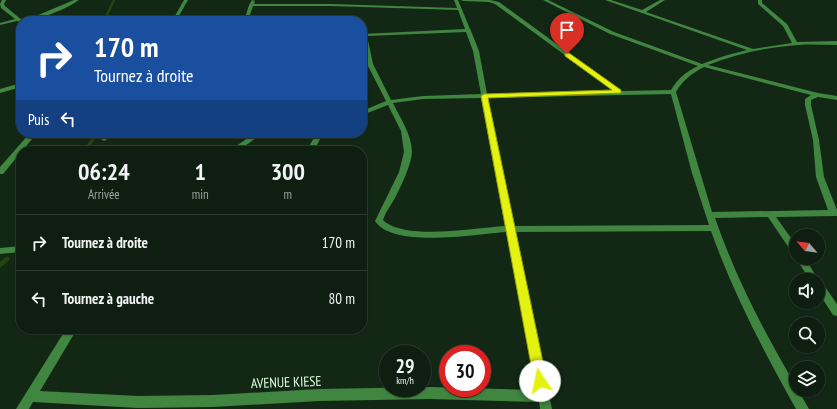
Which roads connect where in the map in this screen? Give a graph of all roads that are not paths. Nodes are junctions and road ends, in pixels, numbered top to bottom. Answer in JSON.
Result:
{"nodes":[{"id":1,"x":4,"y":0,"type":"edge"},
{"id":2,"x":77,"y":0,"type":"edge"},
{"id":3,"x":186,"y":0,"type":"edge"},
{"id":4,"x":456,"y":0,"type":"edge"},
{"id":5,"x":463,"y":0,"type":"edge"},
{"id":6,"x":545,"y":0,"type":"edge"},
{"id":7,"x":607,"y":0,"type":"edge"},
{"id":8,"x":662,"y":0,"type":"edge"},
{"id":9,"x":760,"y":0,"type":"edge"},
{"id":10,"x":252,"y":2,"type":"edge"},
{"id":11,"x":2,"y":8,"type":"edge"},
{"id":12,"x":460,"y":9,"type":"junction"},
{"id":13,"x":642,"y":12,"type":"junction"},
{"id":14,"x":40,"y":16,"type":"edge"},
{"id":15,"x":177,"y":16,"type":"edge"},
{"id":16,"x":248,"y":16,"type":"edge"},
{"id":17,"x":16,"y":17,"type":"edge"},
{"id":18,"x":16,"y":21,"type":"edge"},
{"id":19,"x":0,"y":24,"type":"edge"},
{"id":20,"x":469,"y":30,"type":"junction"},
{"id":21,"x":367,"y":35,"type":"edge"},
{"id":22,"x":837,"y":43,"type":"edge"},
{"id":23,"x":795,"y":44,"type":"junction"},
{"id":24,"x":752,"y":50,"type":"junction"},
{"id":25,"x":367,"y":52,"type":"edge"},
{"id":26,"x":701,"y":65,"type":"junction"},
{"id":27,"x":16,"y":86,"type":"edge"},
{"id":28,"x":0,"y":91,"type":"edge"},
{"id":29,"x":619,"y":92,"type":"junction"},
{"id":30,"x":673,"y":92,"type":"junction"},
{"id":31,"x":818,"y":95,"type":"junction"},
{"id":32,"x":484,"y":96,"type":"junction"},
{"id":33,"x":837,"y":98,"type":"edge"},
{"id":34,"x":388,"y":103,"type":"junction"},
{"id":35,"x":367,"y":110,"type":"edge"},
{"id":36,"x":30,"y":138,"type":"edge"},
{"id":37,"x":252,"y":138,"type":"edge"},
{"id":38,"x":23,"y":146,"type":"edge"},
{"id":39,"x":240,"y":146,"type":"edge"},
{"id":40,"x":16,"y":154,"type":"edge"},
{"id":41,"x":0,"y":172,"type":"edge"},
{"id":42,"x":835,"y":213,"type":"edge"},
{"id":43,"x":770,"y":214,"type":"junction"},
{"id":44,"x":710,"y":215,"type":"junction"},
{"id":45,"x":715,"y":228,"type":"junction"},
{"id":46,"x":510,"y":229,"type":"junction"},
{"id":47,"x":789,"y":242,"type":"edge"},
{"id":48,"x":16,"y":249,"type":"edge"},
{"id":49,"x":0,"y":251,"type":"edge"},
{"id":50,"x":825,"y":294,"type":"edge"},
{"id":51,"x":837,"y":312,"type":"edge"},
{"id":52,"x":69,"y":334,"type":"edge"},
{"id":53,"x":30,"y":396,"type":"junction"},
{"id":54,"x":543,"y":396,"type":"junction"},
{"id":55,"x":22,"y":409,"type":"edge"},
{"id":56,"x":546,"y":409,"type":"edge"},
{"id":57,"x":803,"y":409,"type":"edge"}],
"edges":[{"from":1,"to":11,"type":"street"},
{"from":2,"to":14,"type":"street"},
{"from":3,"to":15,"type":"street"},
{"from":4,"to":12,"type":"street"},
{"from":5,"to":29,"type":"street"},
{"from":6,"to":26,"type":"street"},
{"from":7,"to":13,"type":"street"},
{"from":8,"to":13,"type":"street"},
{"from":9,"to":23,"type":"street"},
{"from":10,"to":12,"type":"street"},
{"from":10,"to":16,"type":"street"},
{"from":11,"to":17,"type":"street"},
{"from":12,"to":20,"type":"street"},
{"from":13,"to":24,"type":"street"},
{"from":18,"to":19,"type":"street"},
{"from":20,"to":21,"type":"street"},
{"from":20,"to":32,"type":"street"},
{"from":22,"to":23,"type":"street"},
{"from":23,"to":24,"type":"street"},
{"from":24,"to":26,"type":"street"},
{"from":25,"to":34,"type":"street"},
{"from":26,"to":30,"type":"street"},
{"from":26,"to":31,"type":"street"},
{"from":27,"to":28,"type":"street"},
{"from":29,"to":30,"type":"street"},
{"from":29,"to":32,"type":"street"},
{"from":30,"to":44,"type":"street"},
{"from":31,"to":33,"type":"street"},
{"from":31,"to":42,"type":"street"},
{"from":32,"to":34,"type":"street"},
{"from":32,"to":46,"type":"street"},
{"from":34,"to":35,"type":"street"},
{"from":34,"to":46,"type":"street"},
{"from":36,"to":38,"type":"street"},
{"from":37,"to":39,"type":"street"},
{"from":40,"to":41,"type":"street"},
{"from":42,"to":43,"type":"street"},
{"from":43,"to":44,"type":"street"},
{"from":43,"to":47,"type":"street"},
{"from":44,"to":45,"type":"street"},
{"from":45,"to":46,"type":"street"},
{"from":45,"to":57,"type":"street"},
{"from":46,"to":54,"type":"street"},
{"from":48,"to":49,"type":"street"},
{"from":50,"to":51,"type":"street"},
{"from":52,"to":53,"type":"street"},
{"from":53,"to":54,"type":"street","name":"AVENUE KIESE"},
{"from":53,"to":55,"type":"street"},
{"from":54,"to":56,"type":"street"}]}
